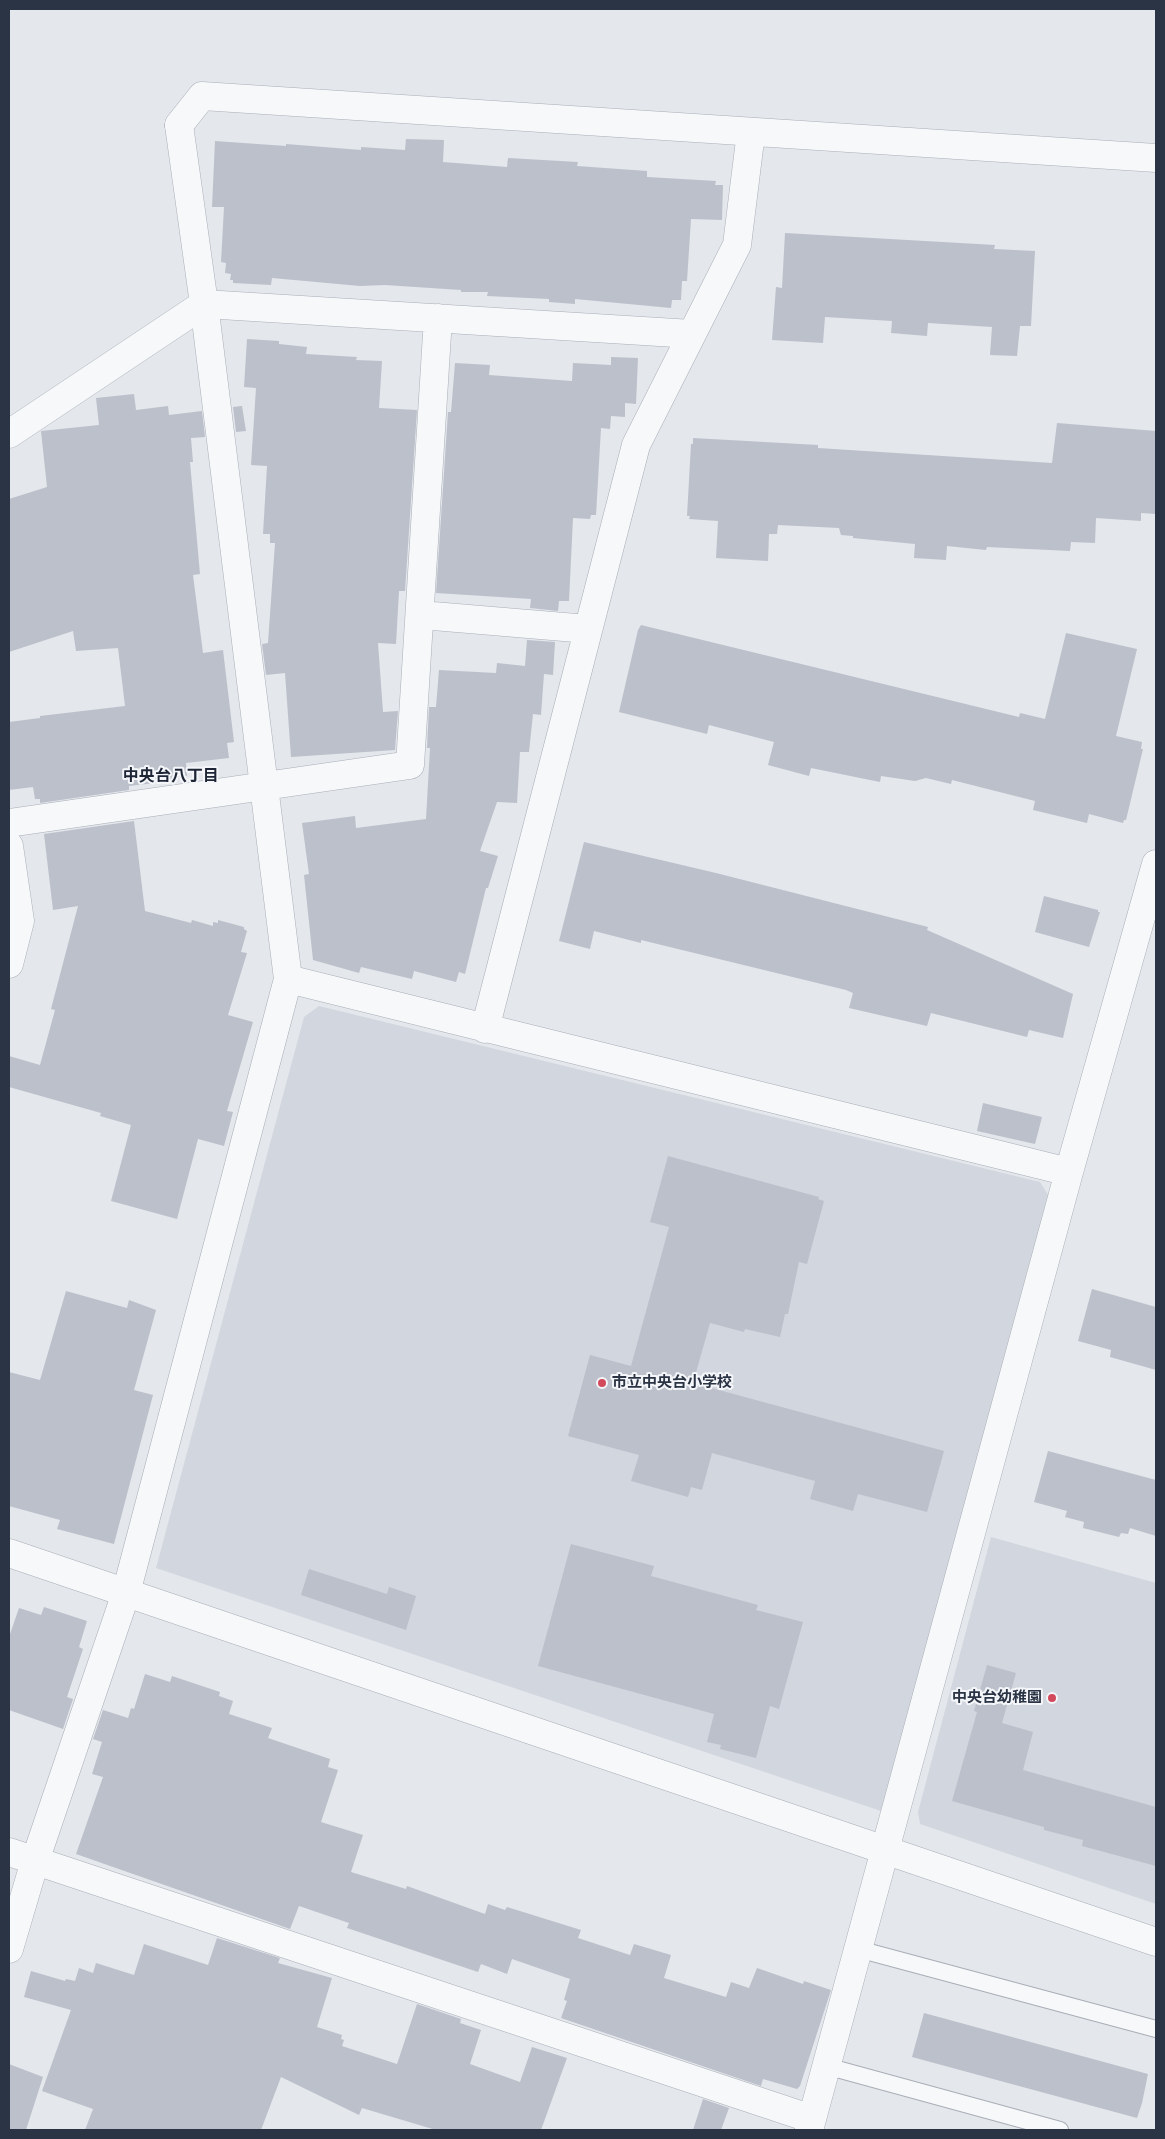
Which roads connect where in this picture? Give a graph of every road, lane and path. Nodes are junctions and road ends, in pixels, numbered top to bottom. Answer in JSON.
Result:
{"nodes":[{"id":1,"x":751,"y":132,"type":"junction"},
{"id":2,"x":1156,"y":158,"type":"edge"},
{"id":3,"x":204,"y":304,"type":"junction"},
{"id":4,"x":438,"y":318,"type":"junction"},
{"id":5,"x":692,"y":334,"type":"junction"},
{"id":6,"x":9,"y":434,"type":"edge"},
{"id":7,"x":421,"y":614,"type":"junction"},
{"id":8,"x":588,"y":629,"type":"junction"},
{"id":9,"x":265,"y":786,"type":"junction"},
{"id":10,"x":9,"y":823,"type":"edge"},
{"id":11,"x":9,"y":846,"type":"edge"},
{"id":12,"x":1156,"y":864,"type":"edge"},
{"id":13,"x":9,"y":964,"type":"edge"},
{"id":14,"x":288,"y":979,"type":"junction"},
{"id":15,"x":485,"y":1029,"type":"junction"},
{"id":16,"x":1069,"y":1172,"type":"junction"},
{"id":17,"x":9,"y":1553,"type":"edge"},
{"id":18,"x":126,"y":1593,"type":"junction"},
{"id":19,"x":885,"y":1851,"type":"junction"},
{"id":20,"x":9,"y":1852,"type":"edge"},
{"id":21,"x":35,"y":1861,"type":"junction"},
{"id":22,"x":1156,"y":1942,"type":"edge"},
{"id":23,"x":9,"y":1949,"type":"edge"},
{"id":24,"x":858,"y":1949,"type":"junction"},
{"id":25,"x":1156,"y":2030,"type":"edge"},
{"id":26,"x":826,"y":2066,"type":"junction"},
{"id":27,"x":810,"y":2125,"type":"edge"},
{"id":28,"x":1060,"y":2130,"type":"edge"}],
"edges":[{"from":1,"to":2,"type":"street"},
{"from":1,"to":3,"type":"street"},
{"from":1,"to":5,"type":"street"},
{"from":3,"to":4,"type":"street"},
{"from":3,"to":6,"type":"street"},
{"from":3,"to":9,"type":"street"},
{"from":4,"to":5,"type":"street"},
{"from":4,"to":7,"type":"street"},
{"from":5,"to":8,"type":"street"},
{"from":7,"to":8,"type":"street"},
{"from":7,"to":9,"type":"street"},
{"from":8,"to":15,"type":"street"},
{"from":9,"to":10,"type":"street"},
{"from":9,"to":14,"type":"street"},
{"from":11,"to":13,"type":"street"},
{"from":12,"to":16,"type":"street"},
{"from":14,"to":15,"type":"street"},
{"from":14,"to":18,"type":"street"},
{"from":15,"to":16,"type":"street"},
{"from":16,"to":19,"type":"street"},
{"from":17,"to":18,"type":"street"},
{"from":18,"to":19,"type":"street"},
{"from":18,"to":21,"type":"street"},
{"from":19,"to":22,"type":"street"},
{"from":19,"to":24,"type":"street"},
{"from":20,"to":21,"type":"street"},
{"from":21,"to":23,"type":"street"},
{"from":21,"to":27,"type":"street"},
{"from":24,"to":25,"type":"lane"},
{"from":24,"to":26,"type":"street"},
{"from":26,"to":27,"type":"street"},
{"from":26,"to":28,"type":"lane"}]}
